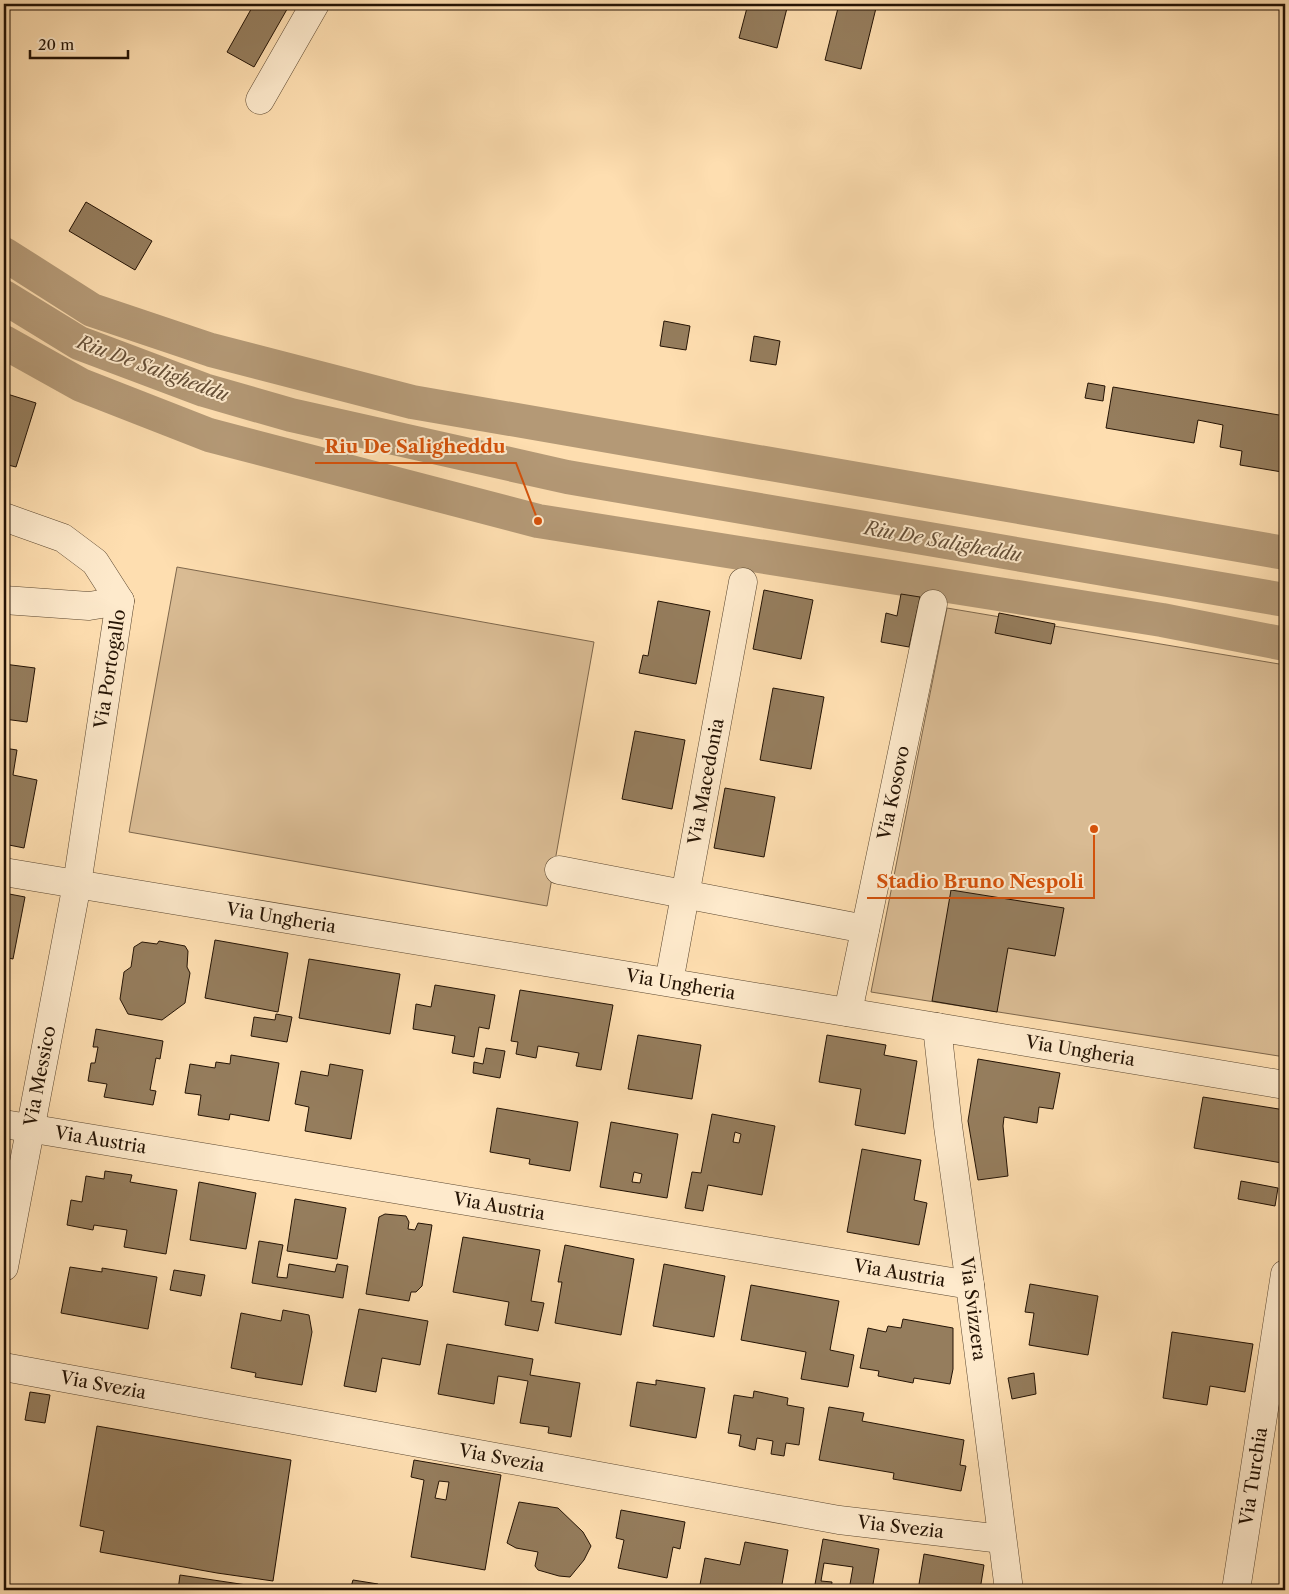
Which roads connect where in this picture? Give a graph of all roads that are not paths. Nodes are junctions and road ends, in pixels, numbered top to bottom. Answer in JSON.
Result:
{"nodes":[{"id":1,"x":315,"y":4,"type":"edge"},
{"id":2,"x":260,"y":100,"type":"dead end"},
{"id":3,"x":4,"y":517,"type":"edge"},
{"id":4,"x":743,"y":582,"type":"dead end"},
{"id":5,"x":4,"y":600,"type":"edge"},
{"id":6,"x":120,"y":601,"type":"junction"},
{"id":7,"x":933,"y":604,"type":"dead end"},
{"id":8,"x":559,"y":870,"type":"dead end"},
{"id":9,"x":4,"y":872,"type":"edge"},
{"id":10,"x":76,"y":884,"type":"junction"},
{"id":11,"x":685,"y":895,"type":"junction"},
{"id":12,"x":865,"y":929,"type":"junction"},
{"id":13,"x":669,"y":982,"type":"junction"},
{"id":14,"x":848,"y":1012,"type":"junction"},
{"id":15,"x":937,"y":1027,"type":"junction"},
{"id":16,"x":1285,"y":1085,"type":"edge"},
{"id":17,"x":17,"y":1126,"type":"edge"},
{"id":18,"x":4,"y":1267,"type":"edge"},
{"id":19,"x":1285,"y":1274,"type":"edge"},
{"id":20,"x":970,"y":1285,"type":"junction"},
{"id":21,"x":4,"y":1367,"type":"edge"},
{"id":22,"x":1002,"y":1539,"type":"junction"},
{"id":23,"x":1009,"y":1590,"type":"edge"},
{"id":24,"x":1236,"y":1590,"type":"edge"}],
"edges":[{"from":1,"to":2,"type":"street"},
{"from":3,"to":6,"type":"street","name":"Via Portogallo"},
{"from":4,"to":11,"type":"street","name":"Via Macedonia"},
{"from":5,"to":6,"type":"street"},
{"from":6,"to":10,"type":"street","name":"Via Portogallo"},
{"from":7,"to":12,"type":"street","name":"Via Kosovo"},
{"from":8,"to":11,"type":"street"},
{"from":9,"to":10,"type":"street","name":"Via Ungheria"},
{"from":10,"to":13,"type":"street","name":"Via Ungheria"},
{"from":10,"to":17,"type":"street","name":"Via Messico"},
{"from":11,"to":12,"type":"street"},
{"from":11,"to":13,"type":"street","name":"Via Macedonia"},
{"from":12,"to":14,"type":"street","name":"Via Kosovo"},
{"from":13,"to":14,"type":"street","name":"Via Ungheria"},
{"from":14,"to":15,"type":"street","name":"Via Ungheria"},
{"from":15,"to":16,"type":"street","name":"Via Ungheria"},
{"from":15,"to":20,"type":"street","name":"Via Svizzera"},
{"from":17,"to":18,"type":"street","name":"Via Messico"},
{"from":17,"to":20,"type":"street","name":"Via Austria"},
{"from":19,"to":24,"type":"street","name":"Via Turchia"},
{"from":20,"to":22,"type":"street","name":"Via Svizzera"},
{"from":21,"to":22,"type":"street","name":"Via Svezia"},
{"from":22,"to":23,"type":"street","name":"Via Svizzera"}]}
